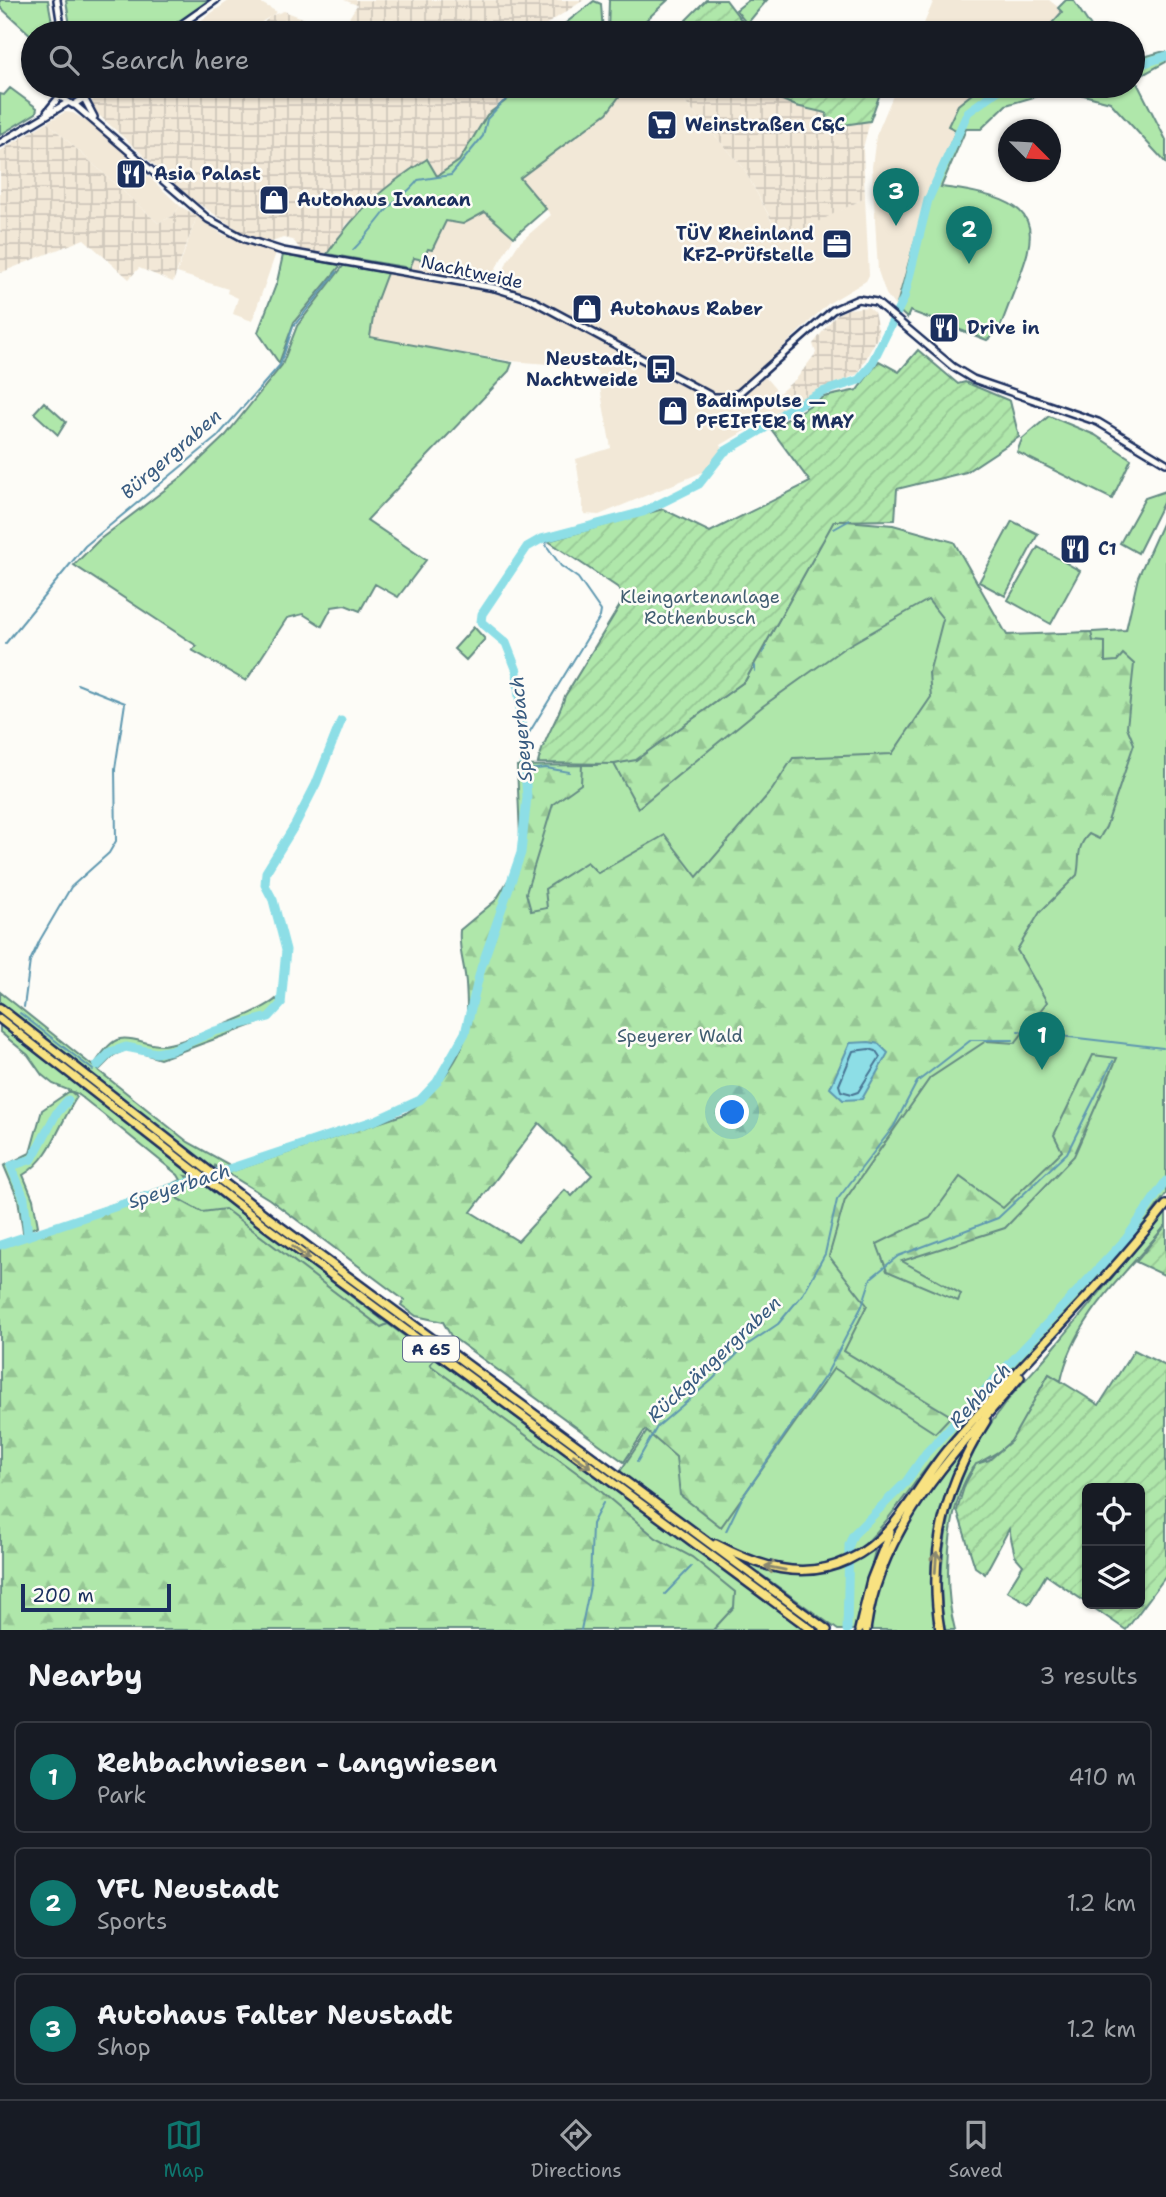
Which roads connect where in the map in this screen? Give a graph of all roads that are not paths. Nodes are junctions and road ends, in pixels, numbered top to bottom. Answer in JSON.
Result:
{"nodes":[{"id":1,"x":57,"y":0,"type":"edge"},
{"id":2,"x":216,"y":0,"type":"edge"},
{"id":3,"x":60,"y":21,"type":"edge"},
{"id":4,"x":186,"y":21,"type":"edge"},
{"id":5,"x":58,"y":98,"type":"edge"},
{"id":6,"x":62,"y":98,"type":"edge"},
{"id":7,"x":83,"y":98,"type":"edge"},
{"id":8,"x":86,"y":98,"type":"edge"},
{"id":9,"x":66,"y":103,"type":"junction"},
{"id":10,"x":75,"y":105,"type":"junction"},
{"id":11,"x":42,"y":117,"type":"junction"},
{"id":12,"x":98,"y":122,"type":"junction"},
{"id":13,"x":0,"y":143,"type":"edge"},
{"id":14,"x":1166,"y":463,"type":"edge"},
{"id":15,"x":0,"y":1008,"type":"edge"},
{"id":16,"x":0,"y":1018,"type":"edge"},
{"id":17,"x":1166,"y":1205,"type":"edge"},
{"id":18,"x":1074,"y":1312,"type":"junction"},
{"id":19,"x":1000,"y":1400,"type":"junction"},
{"id":20,"x":899,"y":1517,"type":"junction"},
{"id":21,"x":672,"y":1521,"type":"junction"},
{"id":22,"x":694,"y":1532,"type":"junction"},
{"id":23,"x":813,"y":1630,"type":"edge"},
{"id":24,"x":827,"y":1630,"type":"edge"},
{"id":25,"x":859,"y":1630,"type":"edge"},
{"id":26,"x":866,"y":1630,"type":"edge"},
{"id":27,"x":940,"y":1630,"type":"edge"}],
"edges":[{"from":1,"to":3,"type":"street"},
{"from":2,"to":4,"type":"street"},
{"from":5,"to":11,"type":"street"},
{"from":6,"to":9,"type":"street"},
{"from":7,"to":10,"type":"street"},
{"from":8,"to":12,"type":"street","name":"Nachtweide"},
{"from":9,"to":10,"type":"street"},
{"from":9,"to":11,"type":"street"},
{"from":10,"to":12,"type":"street","name":"Nachtweide"},
{"from":11,"to":13,"type":"street"},
{"from":12,"to":14,"type":"street","name":"Nachtweide"},
{"from":15,"to":21,"type":"highway","number":"A 65"},
{"from":16,"to":21,"type":"highway","number":"A 65","one_way":true},
{"from":17,"to":18,"type":"highway"},
{"from":18,"to":19,"type":"highway"},
{"from":18,"to":20,"type":"highway"},
{"from":19,"to":26,"type":"highway"},
{"from":27,"to":19,"type":"highway","one_way":true},
{"from":20,"to":22,"type":"highway","one_way":true},
{"from":20,"to":25,"type":"highway"},
{"from":21,"to":22,"type":"highway","number":"A 65"},
{"from":21,"to":23,"type":"highway","number":"A 65"},
{"from":22,"to":24,"type":"highway","number":"A 65"}]}
